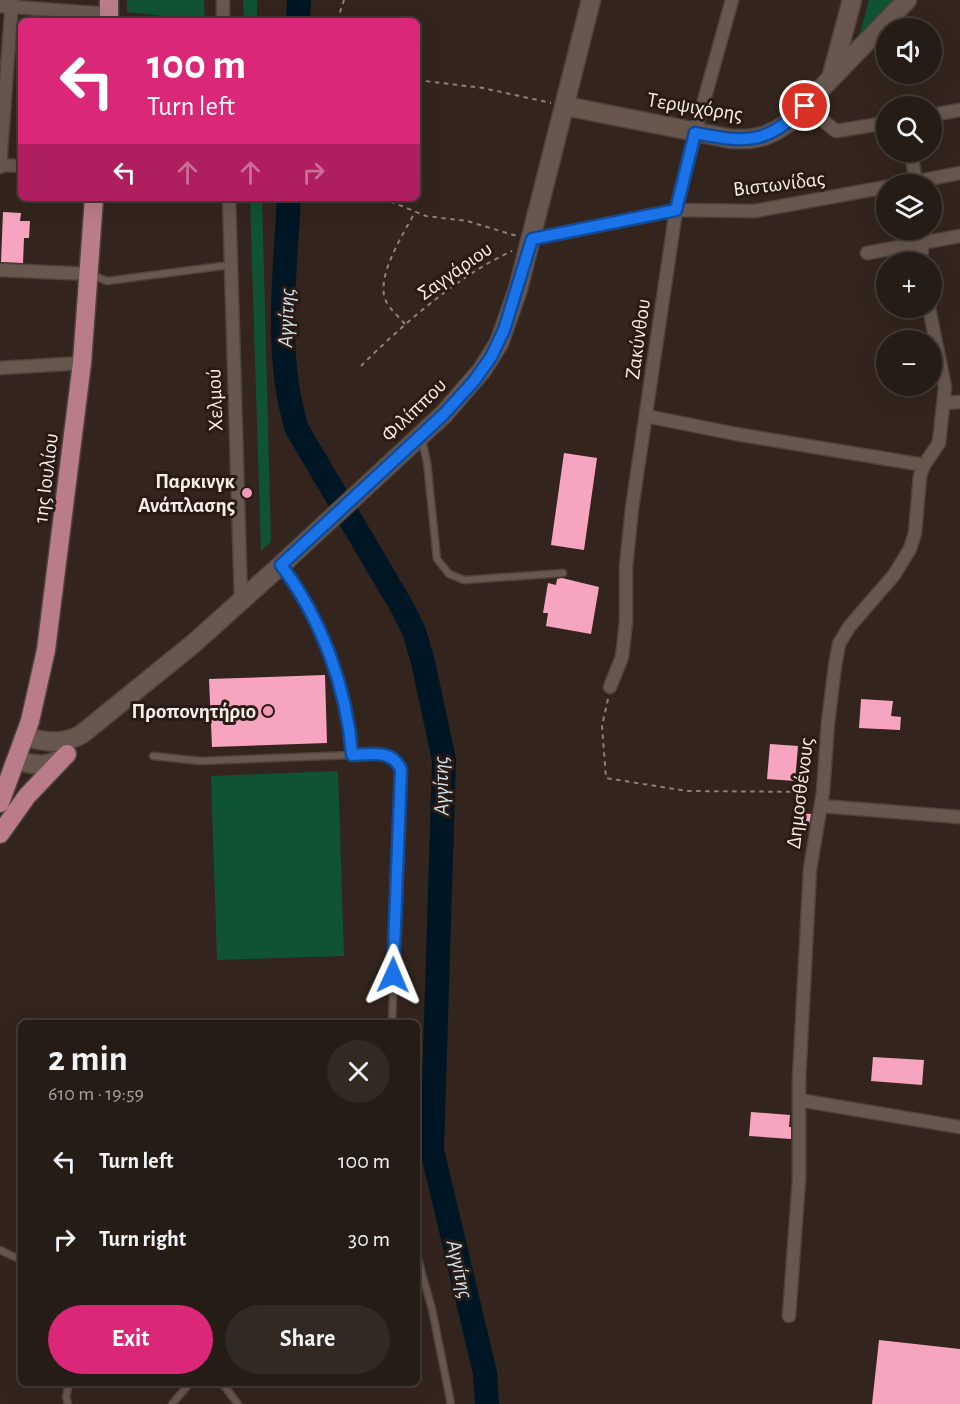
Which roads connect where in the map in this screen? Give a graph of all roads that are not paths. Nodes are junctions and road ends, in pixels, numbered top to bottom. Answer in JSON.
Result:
{"nodes":[{"id":1,"x":223,"y":0,"type":"edge"},
{"id":2,"x":591,"y":0,"type":"edge"},
{"id":3,"x":732,"y":0,"type":"edge"},
{"id":4,"x":852,"y":0,"type":"edge"},
{"id":5,"x":907,"y":0,"type":"edge"},
{"id":6,"x":8,"y":4,"type":"edge"},
{"id":7,"x":111,"y":13,"type":"edge"},
{"id":8,"x":223,"y":18,"type":"edge"},
{"id":9,"x":832,"y":77,"type":"junction"},
{"id":10,"x":565,"y":106,"type":"junction"},
{"id":11,"x":805,"y":106,"type":"junction"},
{"id":12,"x":960,"y":110,"type":"edge"},
{"id":13,"x":942,"y":113,"type":"edge"},
{"id":14,"x":876,"y":124,"type":"edge"},
{"id":15,"x":695,"y":133,"type":"junction"},
{"id":16,"x":0,"y":166,"type":"edge"},
{"id":17,"x":18,"y":166,"type":"edge"},
{"id":18,"x":960,"y":174,"type":"edge"},
{"id":19,"x":942,"y":178,"type":"edge"},
{"id":20,"x":876,"y":189,"type":"edge"},
{"id":21,"x":94,"y":201,"type":"edge"},
{"id":22,"x":229,"y":201,"type":"edge"},
{"id":23,"x":676,"y":210,"type":"junction"},
{"id":24,"x":960,"y":236,"type":"edge"},
{"id":25,"x":532,"y":239,"type":"junction"},
{"id":26,"x":923,"y":240,"type":"edge"},
{"id":27,"x":923,"y":243,"type":"junction"},
{"id":28,"x":922,"y":252,"type":"edge"},
{"id":29,"x":867,"y":253,"type":"dead end"},
{"id":30,"x":231,"y":265,"type":"junction"},
{"id":31,"x":0,"y":270,"type":"edge"},
{"id":32,"x":90,"y":274,"type":"junction"},
{"id":33,"x":930,"y":318,"type":"edge"},
{"id":34,"x":82,"y":363,"type":"junction"},
{"id":35,"x":0,"y":368,"type":"edge"},
{"id":36,"x":944,"y":402,"type":"junction"},
{"id":37,"x":960,"y":402,"type":"edge"},
{"id":38,"x":646,"y":417,"type":"junction"},
{"id":39,"x":421,"y":436,"type":"junction"},
{"id":40,"x":924,"y":465,"type":"junction"},
{"id":41,"x":281,"y":565,"type":"junction"},
{"id":42,"x":563,"y":573,"type":"dead end"},
{"id":43,"x":241,"y":601,"type":"junction"},
{"id":44,"x":610,"y":687,"type":"road end"},
{"id":45,"x":82,"y":734,"type":"junction"},
{"id":46,"x":25,"y":737,"type":"junction"},
{"id":47,"x":67,"y":754,"type":"junction"},
{"id":48,"x":352,"y":755,"type":"junction"},
{"id":49,"x":153,"y":756,"type":"dead end"},
{"id":50,"x":17,"y":760,"type":"junction"},
{"id":51,"x":0,"y":803,"type":"edge"},
{"id":52,"x":821,"y":806,"type":"junction"},
{"id":53,"x":960,"y":817,"type":"edge"},
{"id":54,"x":0,"y":834,"type":"edge"},
{"id":55,"x":392,"y":1020,"type":"edge"},
{"id":56,"x":799,"y":1100,"type":"junction"},
{"id":57,"x":960,"y":1127,"type":"edge"},
{"id":58,"x":0,"y":1250,"type":"edge"},
{"id":59,"x":18,"y":1259,"type":"edge"},
{"id":60,"x":420,"y":1267,"type":"edge"},
{"id":61,"x":789,"y":1316,"type":"dead end"},
{"id":62,"x":68,"y":1386,"type":"edge"},
{"id":63,"x":187,"y":1386,"type":"edge"},
{"id":64,"x":224,"y":1386,"type":"edge"},
{"id":65,"x":68,"y":1404,"type":"edge"},
{"id":66,"x":172,"y":1404,"type":"edge"},
{"id":67,"x":238,"y":1404,"type":"edge"},
{"id":68,"x":451,"y":1404,"type":"edge"}],
"edges":[{"from":1,"to":8,"type":"street"},
{"from":2,"to":10,"type":"main road","name":"Φιλίππου"},
{"from":3,"to":15,"type":"street","name":"Ζακύνθου"},
{"from":4,"to":9,"type":"main road"},
{"from":5,"to":9,"type":"main road","name":"Τερψιχόρης"},
{"from":6,"to":7,"type":"street"},
{"from":6,"to":16,"type":"street"},
{"from":9,"to":11,"type":"main road","name":"Τερψιχόρης"},
{"from":10,"to":15,"type":"main road","name":"Τερψιχόρης"},
{"from":10,"to":25,"type":"main road","name":"Φιλίππου"},
{"from":11,"to":14,"type":"street"},
{"from":11,"to":15,"type":"main road","name":"Τερψιχόρης"},
{"from":12,"to":13,"type":"street"},
{"from":15,"to":23,"type":"street","name":"Ζακύνθου"},
{"from":16,"to":17,"type":"street"},
{"from":18,"to":19,"type":"street"},
{"from":20,"to":23,"type":"street","name":"Βιστωνίδας"},
{"from":21,"to":32,"type":"main road","name":"1ης Ιουλίου"},
{"from":22,"to":30,"type":"street","name":"Χελμού"},
{"from":23,"to":25,"type":"street","name":"Βιστωνίδας"},
{"from":23,"to":38,"type":"street","name":"Ζακύνθου"},
{"from":24,"to":27,"type":"street"},
{"from":25,"to":39,"type":"main road","name":"Φιλίππου"},
{"from":26,"to":27,"type":"street"},
{"from":27,"to":28,"type":"street"},
{"from":27,"to":29,"type":"street"},
{"from":30,"to":32,"type":"lane"},
{"from":30,"to":43,"type":"street","name":"Χελμού"},
{"from":31,"to":32,"type":"street"},
{"from":32,"to":34,"type":"main road","name":"1ης Ιουλίου"},
{"from":33,"to":36,"type":"street","name":"Δημοσθένους"},
{"from":34,"to":35,"type":"street"},
{"from":34,"to":46,"type":"main road","name":"1ης Ιουλίου"},
{"from":36,"to":37,"type":"street"},
{"from":36,"to":40,"type":"street","name":"Δημοσθένους"},
{"from":38,"to":40,"type":"street"},
{"from":38,"to":44,"type":"street","name":"Ζακύνθου"},
{"from":39,"to":41,"type":"main road","name":"Φιλίππου"},
{"from":39,"to":42,"type":"lane"},
{"from":40,"to":52,"type":"street","name":"Δημοσθένους"},
{"from":41,"to":43,"type":"main road","name":"Φιλίππου"},
{"from":41,"to":48,"type":"lane"},
{"from":43,"to":45,"type":"main road","name":"Φιλίππου"},
{"from":45,"to":46,"type":"main road","name":"Φιλίππου"},
{"from":45,"to":47,"type":"main road","name":"Φιλίππου"},
{"from":46,"to":50,"type":"main road","name":"1ης Ιουλίου"},
{"from":47,"to":50,"type":"main road"},
{"from":47,"to":54,"type":"main road"},
{"from":48,"to":49,"type":"lane"},
{"from":48,"to":55,"type":"lane"},
{"from":50,"to":51,"type":"main road","name":"1ης Ιουλίου"},
{"from":52,"to":53,"type":"street"},
{"from":52,"to":56,"type":"street","name":"Δημοσθένους"},
{"from":56,"to":57,"type":"street"},
{"from":56,"to":61,"type":"street","name":"Δημοσθένους"},
{"from":58,"to":59,"type":"lane"},
{"from":60,"to":68,"type":"lane"},
{"from":62,"to":65,"type":"lane"},
{"from":63,"to":66,"type":"lane"},
{"from":64,"to":67,"type":"lane"}]}
